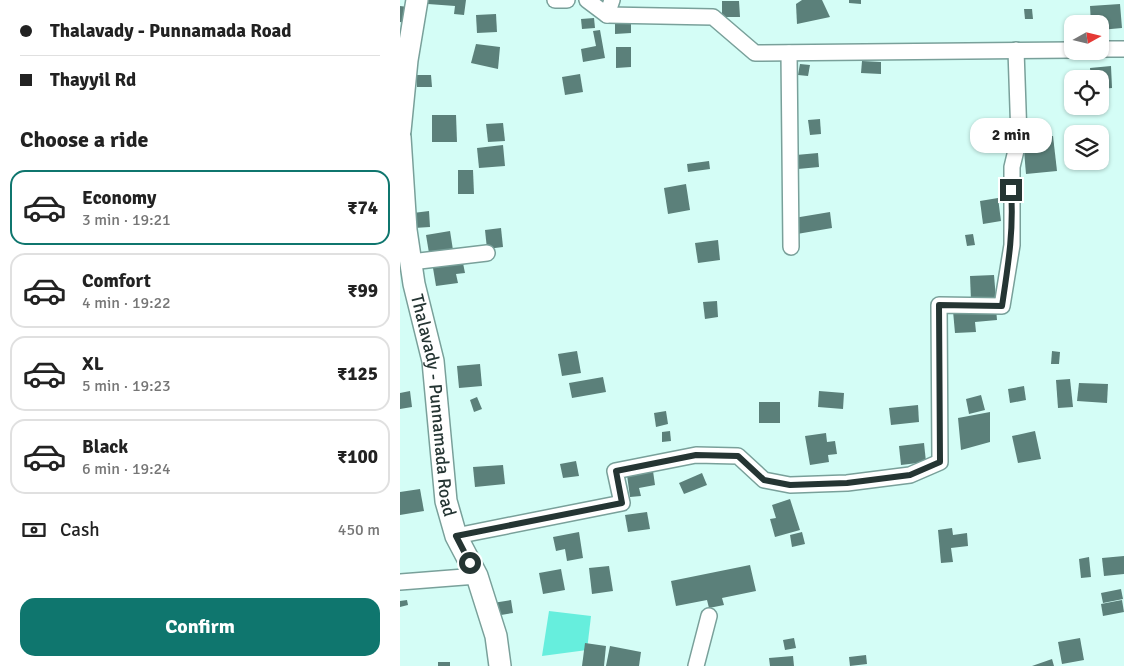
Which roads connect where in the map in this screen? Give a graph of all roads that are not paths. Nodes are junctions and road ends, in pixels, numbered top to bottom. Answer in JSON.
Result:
{"nodes":[{"id":1,"x":418,"y":0,"type":"edge"},
{"id":2,"x":555,"y":0,"type":"edge"},
{"id":3,"x":566,"y":0,"type":"edge"},
{"id":4,"x":587,"y":0,"type":"edge"},
{"id":5,"x":612,"y":0,"type":"edge"},
{"id":6,"x":607,"y":15,"type":"junction"},
{"id":7,"x":1109,"y":49,"type":"edge"},
{"id":8,"x":1124,"y":49,"type":"edge"},
{"id":9,"x":1016,"y":50,"type":"junction"},
{"id":10,"x":1064,"y":50,"type":"edge"},
{"id":11,"x":788,"y":52,"type":"junction"},
{"id":12,"x":403,"y":68,"type":"edge"},
{"id":13,"x":400,"y":131,"type":"edge"},
{"id":14,"x":400,"y":137,"type":"edge"},
{"id":15,"x":403,"y":231,"type":"edge"},
{"id":16,"x":791,"y":247,"type":"dead end"},
{"id":17,"x":487,"y":252,"type":"dead end"},
{"id":18,"x":411,"y":262,"type":"junction"},
{"id":19,"x":407,"y":284,"type":"edge"},
{"id":20,"x":456,"y":536,"type":"junction"},
{"id":21,"x":477,"y":576,"type":"junction"},
{"id":22,"x":400,"y":582,"type":"edge"},
{"id":23,"x":710,"y":616,"type":"dead end"},
{"id":24,"x":500,"y":666,"type":"edge"},
{"id":25,"x":696,"y":666,"type":"edge"}],
"edges":[{"from":1,"to":12,"type":"main road"},
{"from":2,"to":3,"type":"street"},
{"from":4,"to":6,"type":"street"},
{"from":5,"to":6,"type":"street"},
{"from":6,"to":11,"type":"street"},
{"from":7,"to":8,"type":"street"},
{"from":9,"to":10,"type":"street"},
{"from":9,"to":11,"type":"street"},
{"from":9,"to":20,"type":"street"},
{"from":11,"to":16,"type":"street"},
{"from":12,"to":13,"type":"main road"},
{"from":14,"to":15,"type":"main road","name":"Thalavady - Punnamada Road"},
{"from":15,"to":18,"type":"main road","name":"Thalavady - Punnamada Road"},
{"from":17,"to":18,"type":"street"},
{"from":18,"to":19,"type":"main road","name":"Thalavady - Punnamada Road"},
{"from":19,"to":20,"type":"main road","name":"Thalavady - Punnamada Road"},
{"from":20,"to":21,"type":"main road","name":"Thalavady - Punnamada Road"},
{"from":21,"to":22,"type":"street"},
{"from":21,"to":24,"type":"main road","name":"Thalavady - Punnamada Road"},
{"from":23,"to":25,"type":"street"}]}
